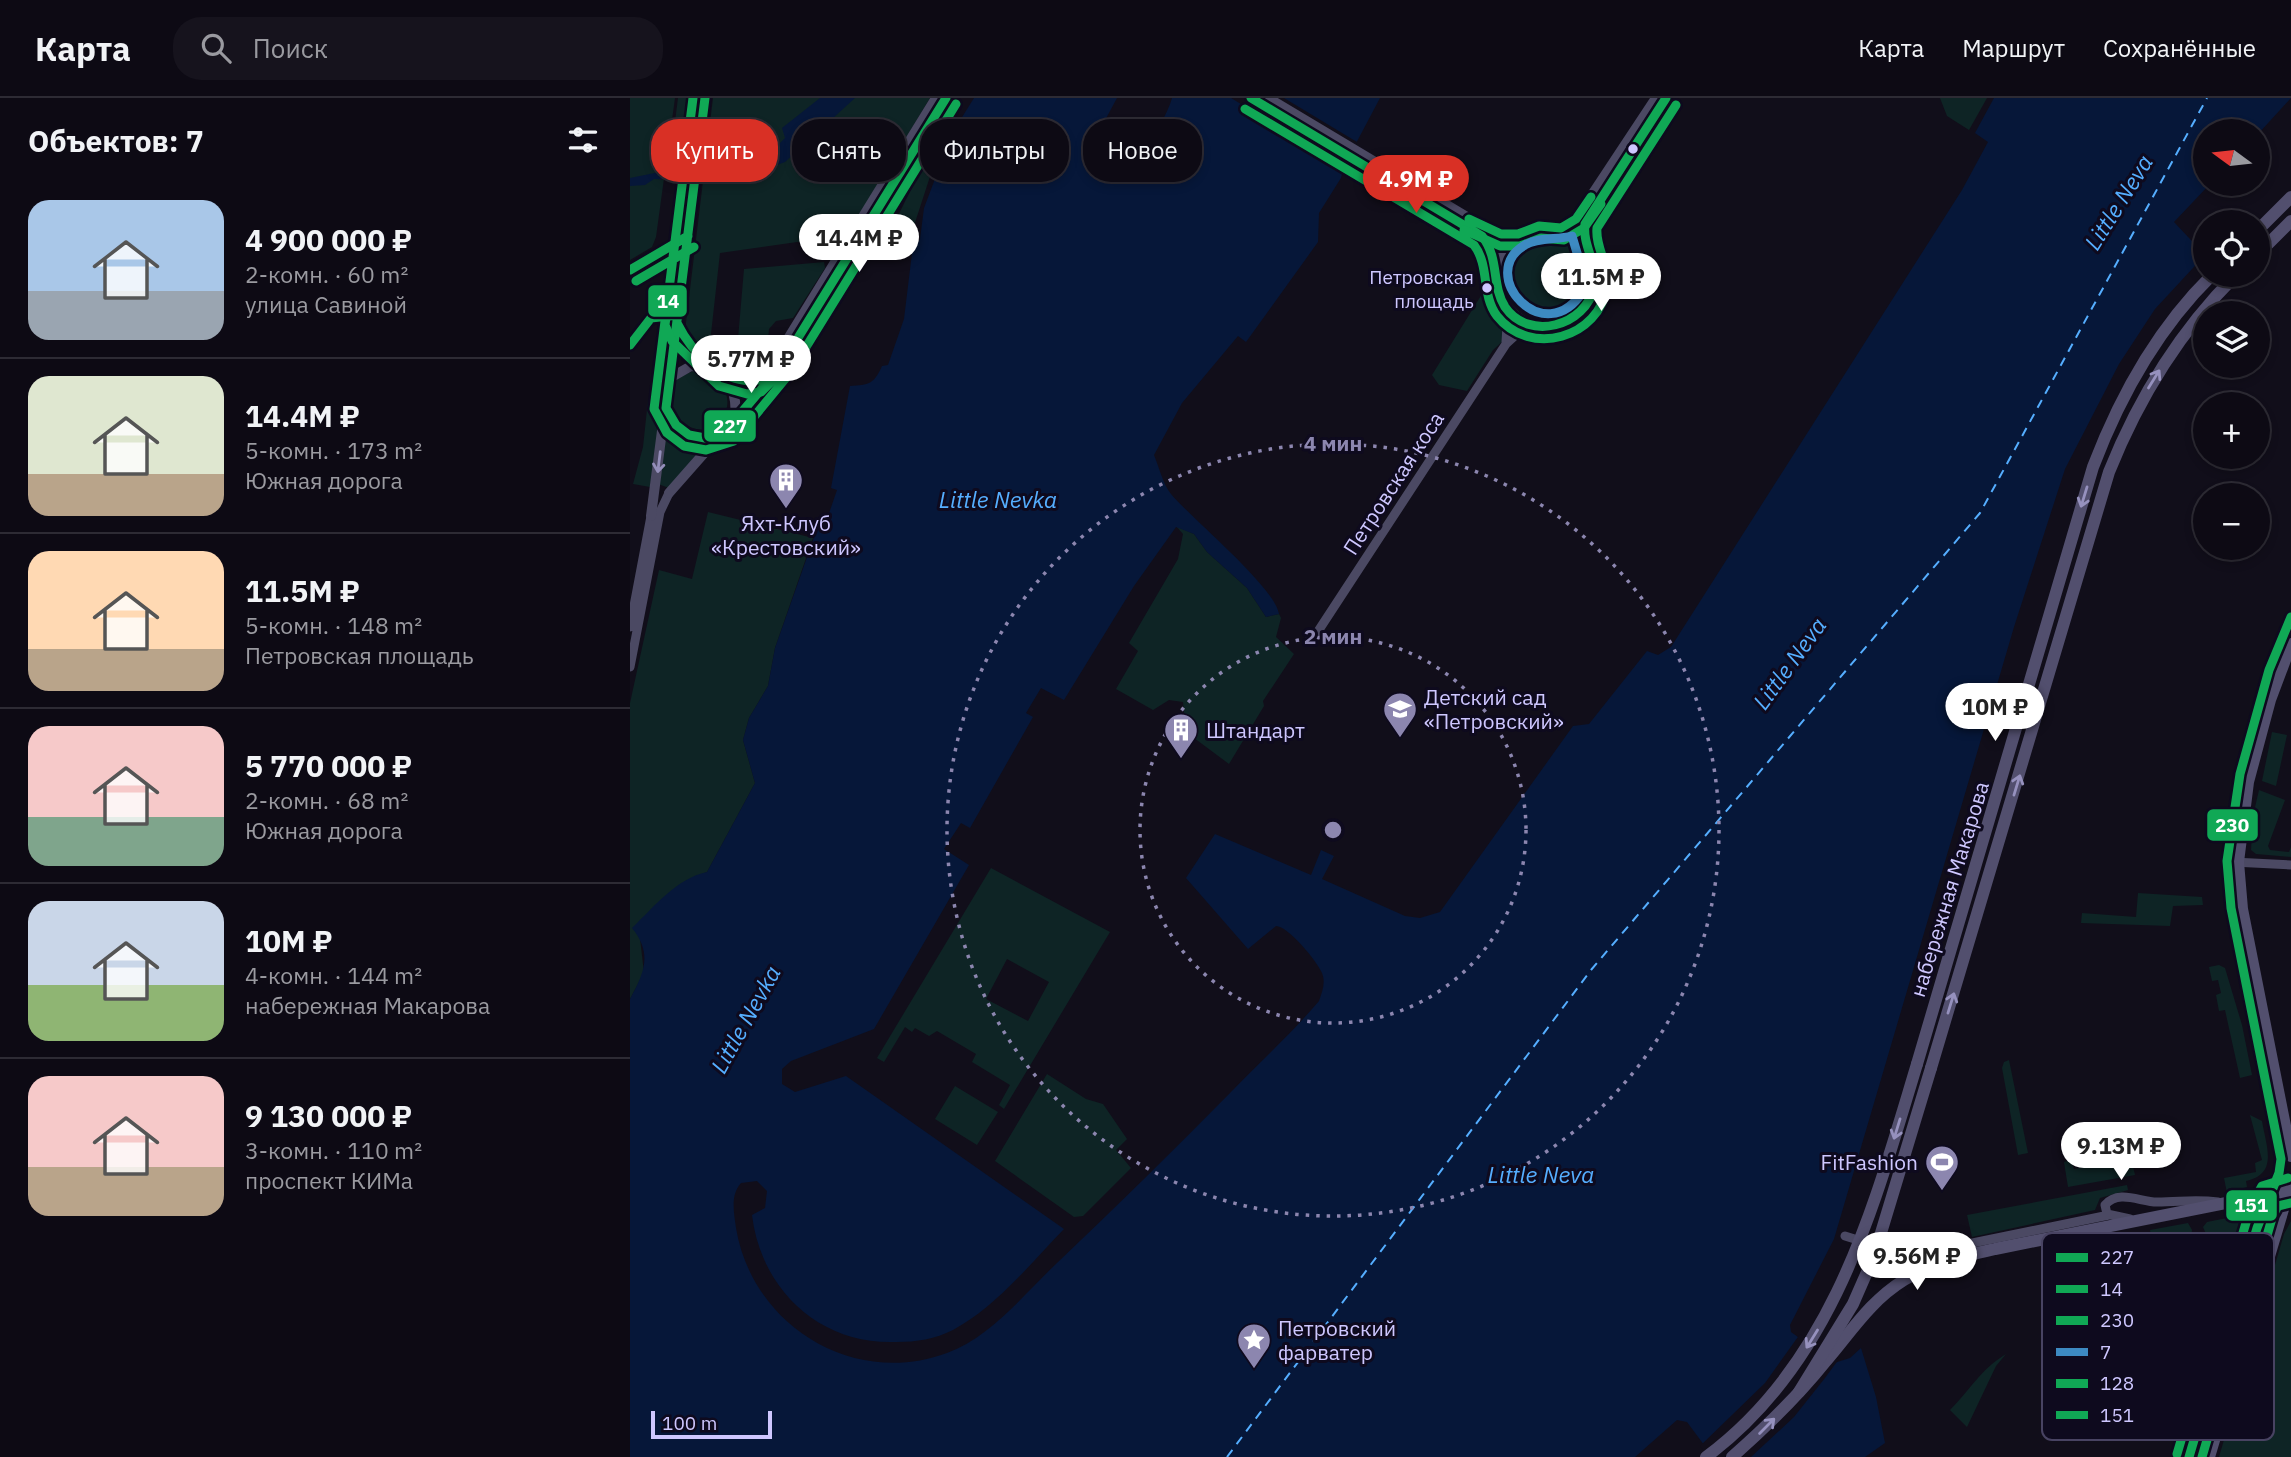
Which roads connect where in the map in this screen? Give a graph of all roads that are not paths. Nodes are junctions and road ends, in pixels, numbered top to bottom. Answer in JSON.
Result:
{"nodes":[{"id":1,"x":705,"y":98,"type":"edge"},
{"id":2,"x":936,"y":98,"type":"edge"},
{"id":3,"x":946,"y":98,"type":"edge"},
{"id":4,"x":1251,"y":98,"type":"edge"},
{"id":5,"x":1268,"y":98,"type":"edge"},
{"id":6,"x":1656,"y":98,"type":"edge"},
{"id":7,"x":1666,"y":98,"type":"edge"},
{"id":8,"x":1351,"y":153,"type":"junction"},
{"id":9,"x":2291,"y":197,"type":"edge"},
{"id":10,"x":2270,"y":218,"type":"edge"},
{"id":11,"x":2291,"y":221,"type":"edge"},
{"id":12,"x":1561,"y":228,"type":"junction"},
{"id":13,"x":1518,"y":234,"type":"junction"},
{"id":14,"x":1583,"y":242,"type":"junction"},
{"id":15,"x":2270,"y":242,"type":"edge"},
{"id":16,"x":1498,"y":261,"type":"junction"},
{"id":17,"x":2202,"y":287,"type":"edge"},
{"id":18,"x":2225,"y":287,"type":"edge"},
{"id":19,"x":1508,"y":309,"type":"junction"},
{"id":20,"x":677,"y":323,"type":"junction"},
{"id":21,"x":1539,"y":326,"type":"junction"},
{"id":22,"x":1506,"y":344,"type":"junction"},
{"id":23,"x":722,"y":372,"type":"junction"},
{"id":24,"x":670,"y":378,"type":"junction"},
{"id":25,"x":666,"y":408,"type":"junction"},
{"id":26,"x":734,"y":422,"type":"junction"},
{"id":27,"x":724,"y":432,"type":"junction"},
{"id":28,"x":669,"y":493,"type":"joint"},
{"id":29,"x":651,"y":516,"type":"joint"},
{"id":30,"x":2291,"y":617,"type":"edge"},
{"id":31,"x":630,"y":627,"type":"edge"},
{"id":32,"x":1311,"y":642,"type":"dead end"},
{"id":33,"x":2291,"y":644,"type":"edge"},
{"id":34,"x":630,"y":667,"type":"edge"},
{"id":35,"x":2233,"y":862,"type":"junction"},
{"id":36,"x":2291,"y":866,"type":"edge"},
{"id":37,"x":2291,"y":1156,"type":"edge"},
{"id":38,"x":2289,"y":1193,"type":"edge"},
{"id":39,"x":2269,"y":1196,"type":"junction"},
{"id":40,"x":2223,"y":1203,"type":"junction"},
{"id":41,"x":2109,"y":1215,"type":"junction"},
{"id":42,"x":2138,"y":1220,"type":"junction"},
{"id":43,"x":2074,"y":1233,"type":"edge"},
{"id":44,"x":2257,"y":1233,"type":"edge"},
{"id":45,"x":1845,"y":1236,"type":"dead end"},
{"id":46,"x":2042,"y":1239,"type":"edge"},
{"id":47,"x":2274,"y":1242,"type":"edge"},
{"id":48,"x":1799,"y":1392,"type":"junction"},
{"id":49,"x":2194,"y":1440,"type":"edge"},
{"id":50,"x":2214,"y":1440,"type":"edge"},
{"id":51,"x":1706,"y":1457,"type":"edge"},
{"id":52,"x":1732,"y":1457,"type":"edge"},
{"id":53,"x":2189,"y":1457,"type":"edge"},
{"id":54,"x":2209,"y":1457,"type":"edge"}],
"edges":[{"from":1,"to":20,"type":"street"},
{"from":2,"to":23,"type":"street"},
{"from":3,"to":26,"type":"street"},
{"from":4,"to":8,"type":"street"},
{"from":5,"to":8,"type":"street"},
{"from":6,"to":12,"type":"street"},
{"from":7,"to":14,"type":"street"},
{"from":8,"to":13,"type":"street"},
{"from":8,"to":16,"type":"street"},
{"from":9,"to":10,"type":"main road"},
{"from":11,"to":15,"type":"main road"},
{"from":12,"to":13,"type":"street"},
{"from":12,"to":14,"type":"street"},
{"from":13,"to":16,"type":"street"},
{"from":14,"to":21,"type":"street"},
{"from":16,"to":19,"type":"street"},
{"from":17,"to":51,"type":"main road","name":"набережная Макарова","one_way":true,"bridge":true},
{"from":48,"to":18,"type":"main road","name":"набережная Макарова","one_way":true,"bridge":true},
{"from":19,"to":21,"type":"street"},
{"from":19,"to":22,"type":"street","name":"Петровская коса"},
{"from":20,"to":23,"type":"street"},
{"from":20,"to":24,"type":"street"},
{"from":21,"to":22,"type":"street","name":"Петровская коса"},
{"from":22,"to":32,"type":"street","name":"Петровская коса"},
{"from":23,"to":24,"type":"street"},
{"from":23,"to":26,"type":"street"},
{"from":24,"to":25,"type":"street"},
{"from":25,"to":27,"type":"street"},
{"from":25,"to":29,"type":"street","one_way":true},
{"from":26,"to":27,"type":"street"},
{"from":27,"to":28,"type":"street"},
{"from":28,"to":34,"type":"street"},
{"from":29,"to":31,"type":"street"},
{"from":30,"to":35,"type":"main road"},
{"from":33,"to":35,"type":"main road"},
{"from":35,"to":36,"type":"street"},
{"from":35,"to":37,"type":"main road"},
{"from":35,"to":39,"type":"main road"},
{"from":38,"to":39,"type":"main road"},
{"from":38,"to":47,"type":"main road"},
{"from":39,"to":40,"type":"main road"},
{"from":39,"to":44,"type":"main road"},
{"from":40,"to":41,"type":"street"},
{"from":40,"to":42,"type":"main road"},
{"from":41,"to":42,"type":"street"},
{"from":41,"to":45,"type":"street"},
{"from":42,"to":43,"type":"main road","bridge":true},
{"from":46,"to":48,"type":"main road","bridge":true},
{"from":52,"to":48,"type":"main road","name":"набережная Макарова","one_way":true},
{"from":49,"to":53,"type":"main road"},
{"from":50,"to":54,"type":"main road"}]}
